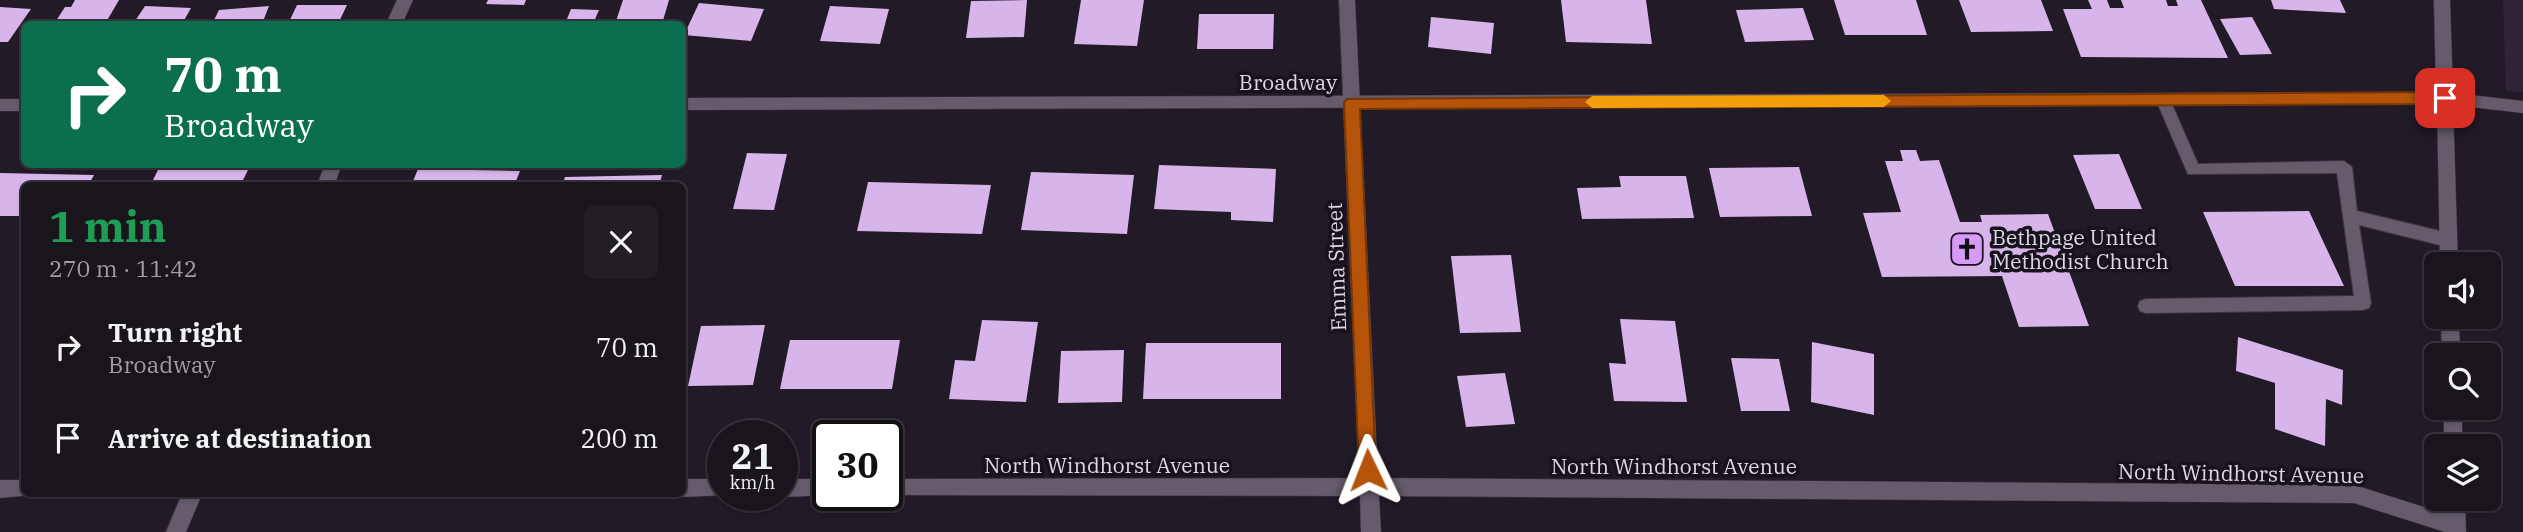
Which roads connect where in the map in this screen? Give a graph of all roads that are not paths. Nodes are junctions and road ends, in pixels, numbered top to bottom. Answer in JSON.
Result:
{"nodes":[{"id":1,"x":405,"y":0,"type":"edge"},
{"id":2,"x":1348,"y":0,"type":"edge"},
{"id":3,"x":2442,"y":0,"type":"edge"},
{"id":4,"x":395,"y":21,"type":"edge"},
{"id":5,"x":2445,"y":98,"type":"junction"},
{"id":6,"x":2163,"y":100,"type":"junction"},
{"id":7,"x":1352,"y":103,"type":"junction"},
{"id":8,"x":686,"y":104,"type":"edge"},
{"id":9,"x":0,"y":105,"type":"edge"},
{"id":10,"x":21,"y":105,"type":"edge"},
{"id":11,"x":2523,"y":107,"type":"edge"},
{"id":12,"x":2350,"y":216,"type":"junction"},
{"id":13,"x":2448,"y":240,"type":"junction"},
{"id":14,"x":2448,"y":252,"type":"edge"},
{"id":15,"x":2147,"y":306,"type":"dead end"},
{"id":16,"x":1368,"y":487,"type":"junction"},
{"id":17,"x":686,"y":488,"type":"edge"},
{"id":18,"x":707,"y":488,"type":"edge"},
{"id":19,"x":903,"y":488,"type":"edge"},
{"id":20,"x":0,"y":489,"type":"edge"},
{"id":21,"x":21,"y":489,"type":"edge"},
{"id":22,"x":191,"y":497,"type":"edge"},
{"id":23,"x":2455,"y":511,"type":"edge"},
{"id":24,"x":2456,"y":529,"type":"edge"},
{"id":25,"x":176,"y":532,"type":"edge"},
{"id":26,"x":1371,"y":532,"type":"edge"}],
"edges":[{"from":1,"to":4,"type":"main road"},
{"from":2,"to":7,"type":"main road","name":"Emma Street"},
{"from":3,"to":5,"type":"main road"},
{"from":5,"to":6,"type":"main road","name":"Broadway"},
{"from":5,"to":11,"type":"main road","name":"Broadway"},
{"from":5,"to":13,"type":"main road"},
{"from":6,"to":7,"type":"main road","name":"Broadway"},
{"from":6,"to":12,"type":"lane"},
{"from":7,"to":8,"type":"main road","name":"Broadway"},
{"from":7,"to":16,"type":"main road","name":"Emma Street"},
{"from":9,"to":10,"type":"main road"},
{"from":12,"to":13,"type":"lane"},
{"from":12,"to":15,"type":"lane"},
{"from":13,"to":14,"type":"main road"},
{"from":16,"to":19,"type":"main road","name":"North Windhorst Avenue"},
{"from":16,"to":24,"type":"main road","name":"North Windhorst Avenue"},
{"from":16,"to":26,"type":"main road","name":"Emma Street"},
{"from":17,"to":18,"type":"main road"},
{"from":20,"to":21,"type":"main road"},
{"from":22,"to":25,"type":"main road"},
{"from":23,"to":24,"type":"main road"}]}
